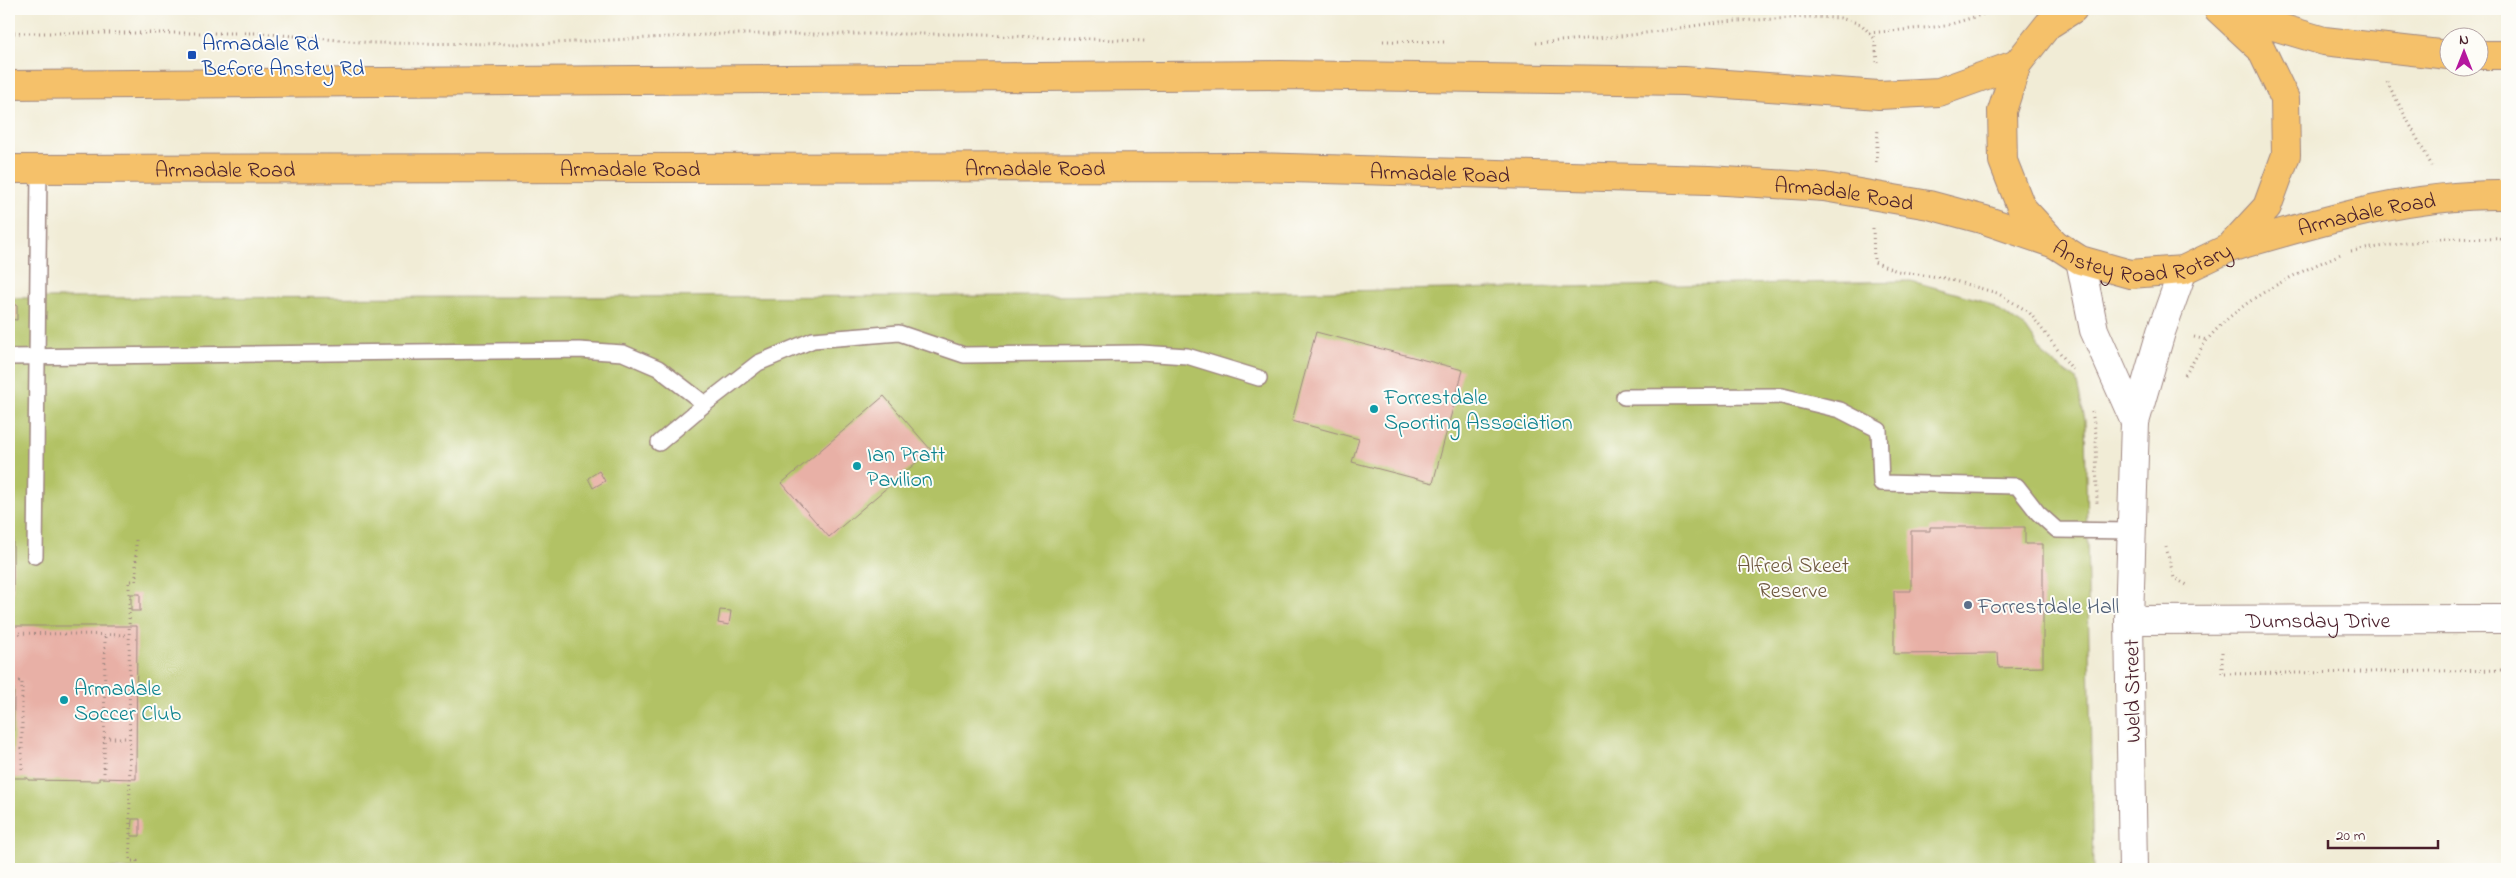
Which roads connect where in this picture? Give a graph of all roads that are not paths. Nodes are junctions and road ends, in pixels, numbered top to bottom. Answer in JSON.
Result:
{"nodes":[{"id":1,"x":2073,"y":9,"type":"edge"},
{"id":2,"x":2219,"y":10,"type":"edge"},
{"id":3,"x":2438,"y":54,"type":"edge"},
{"id":4,"x":2488,"y":55,"type":"edge"},
{"id":5,"x":2507,"y":55,"type":"edge"},
{"id":6,"x":2017,"y":64,"type":"junction"},
{"id":7,"x":9,"y":86,"type":"edge"},
{"id":8,"x":9,"y":169,"type":"edge"},
{"id":9,"x":38,"y":169,"type":"junction"},
{"id":10,"x":2507,"y":195,"type":"edge"},
{"id":11,"x":2055,"y":244,"type":"junction"},
{"id":12,"x":2229,"y":248,"type":"junction"},
{"id":13,"x":2080,"y":260,"type":"junction"},
{"id":14,"x":2183,"y":270,"type":"junction"},
{"id":15,"x":9,"y":357,"type":"edge"},
{"id":16,"x":38,"y":357,"type":"junction"},
{"id":17,"x":1259,"y":378,"type":"dead end"},
{"id":18,"x":1624,"y":397,"type":"dead end"},
{"id":19,"x":705,"y":404,"type":"junction"},
{"id":20,"x":2135,"y":422,"type":"junction"},
{"id":21,"x":659,"y":442,"type":"dead end"},
{"id":22,"x":2132,"y":532,"type":"junction"},
{"id":23,"x":36,"y":556,"type":"dead end"},
{"id":24,"x":2507,"y":619,"type":"edge"},
{"id":25,"x":2129,"y":620,"type":"junction"},
{"id":26,"x":2133,"y":869,"type":"edge"}],
"edges":[{"from":1,"to":6,"type":"highway","name":"Anstey Road Rotary"},
{"from":2,"to":3,"type":"highway"},
{"from":2,"to":12,"type":"highway","name":"Anstey Road Rotary"},
{"from":4,"to":5,"type":"highway"},
{"from":6,"to":7,"type":"highway"},
{"from":6,"to":11,"type":"highway","name":"Anstey Road Rotary"},
{"from":8,"to":9,"type":"highway","name":"Armadale Road"},
{"from":9,"to":11,"type":"highway","name":"Armadale Road"},
{"from":9,"to":16,"type":"lane"},
{"from":10,"to":12,"type":"highway","name":"Armadale Road"},
{"from":11,"to":13,"type":"highway","name":"Anstey Road Rotary"},
{"from":12,"to":14,"type":"highway","name":"Anstey Road Rotary"},
{"from":13,"to":14,"type":"highway","name":"Anstey Road Rotary"},
{"from":13,"to":20,"type":"street","name":"Weld Street"},
{"from":14,"to":20,"type":"street","name":"Weld Street"},
{"from":15,"to":16,"type":"lane"},
{"from":16,"to":19,"type":"lane"},
{"from":16,"to":23,"type":"lane"},
{"from":17,"to":19,"type":"lane"},
{"from":18,"to":22,"type":"lane"},
{"from":19,"to":21,"type":"lane"},
{"from":20,"to":22,"type":"street","name":"Weld Street"},
{"from":22,"to":25,"type":"street","name":"Weld Street"},
{"from":24,"to":25,"type":"street","name":"Dumsday Drive"},
{"from":25,"to":26,"type":"street","name":"Weld Street"}]}
